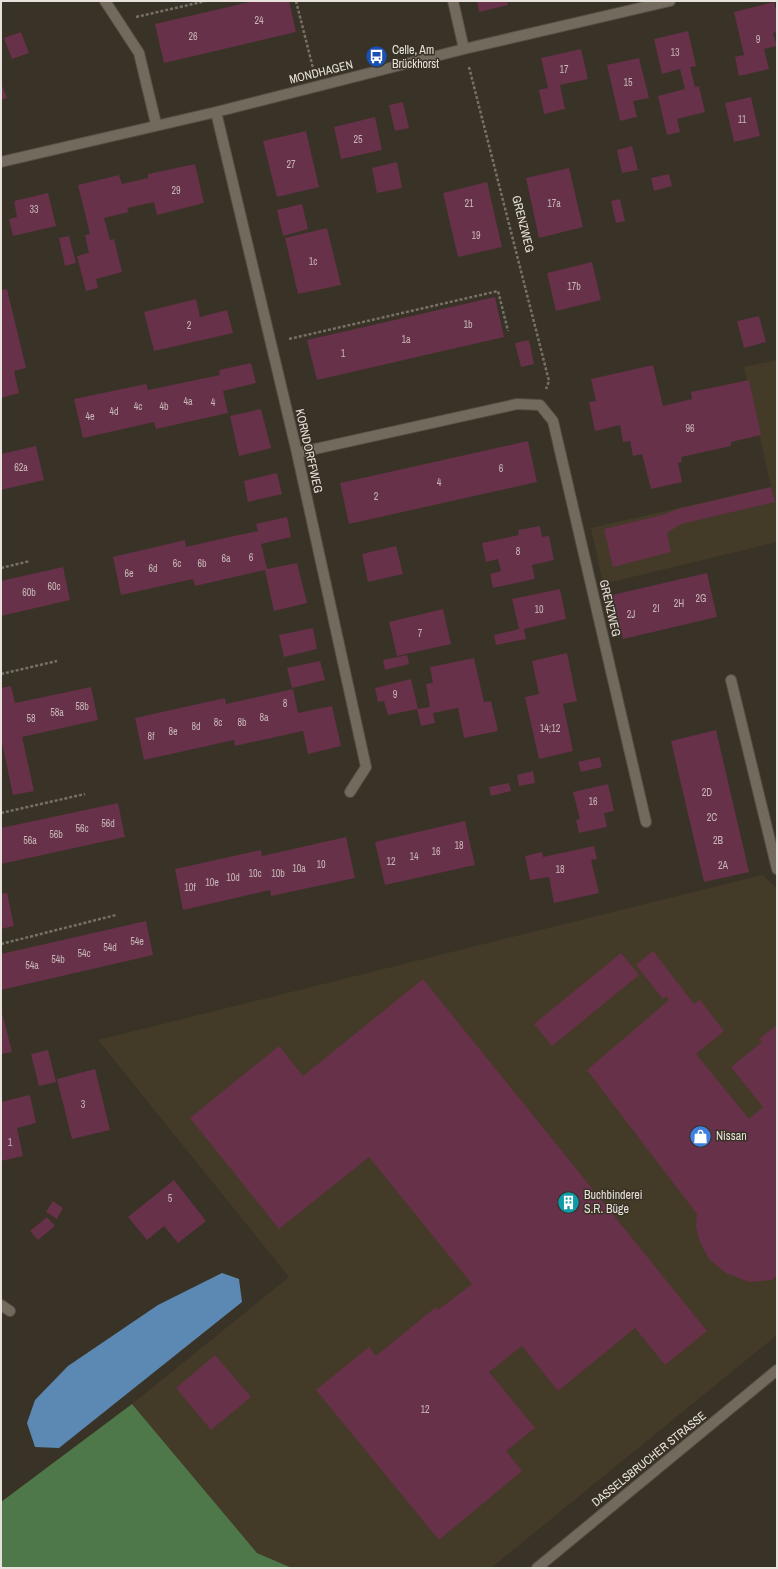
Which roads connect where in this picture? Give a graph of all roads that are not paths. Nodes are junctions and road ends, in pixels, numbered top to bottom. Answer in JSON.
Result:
{"nodes":[{"id":1,"x":105,"y":1,"type":"edge"},
{"id":2,"x":453,"y":1,"type":"edge"},
{"id":3,"x":670,"y":1,"type":"edge"},
{"id":4,"x":464,"y":50,"type":"junction"},
{"id":5,"x":216,"y":112,"type":"junction"},
{"id":6,"x":156,"y":124,"type":"junction"},
{"id":7,"x":1,"y":162,"type":"edge"},
{"id":8,"x":297,"y":453,"type":"junction"},
{"id":9,"x":731,"y":680,"type":"dead end"},
{"id":10,"x":350,"y":792,"type":"dead end"},
{"id":11,"x":646,"y":822,"type":"dead end"},
{"id":12,"x":777,"y":869,"type":"edge"},
{"id":13,"x":1,"y":1305,"type":"edge"},
{"id":14,"x":10,"y":1311,"type":"dead end"},
{"id":15,"x":777,"y":1370,"type":"edge"},
{"id":16,"x":537,"y":1568,"type":"edge"}],
"edges":[{"from":1,"to":6,"type":"street"},
{"from":2,"to":4,"type":"street"},
{"from":3,"to":4,"type":"street","name":"MONDHAGEN"},
{"from":4,"to":5,"type":"street","name":"MONDHAGEN"},
{"from":5,"to":6,"type":"street","name":"MONDHAGEN"},
{"from":5,"to":8,"type":"street","name":"KORNDORFFWEG"},
{"from":6,"to":7,"type":"street","name":"MONDHAGEN"},
{"from":8,"to":10,"type":"street","name":"KORNDORFFWEG"},
{"from":8,"to":11,"type":"street","name":"GRENZWEG"},
{"from":9,"to":12,"type":"street"},
{"from":13,"to":14,"type":"street"},
{"from":15,"to":16,"type":"street","name":"DASSELSBRUCHER STRASSE"}]}
